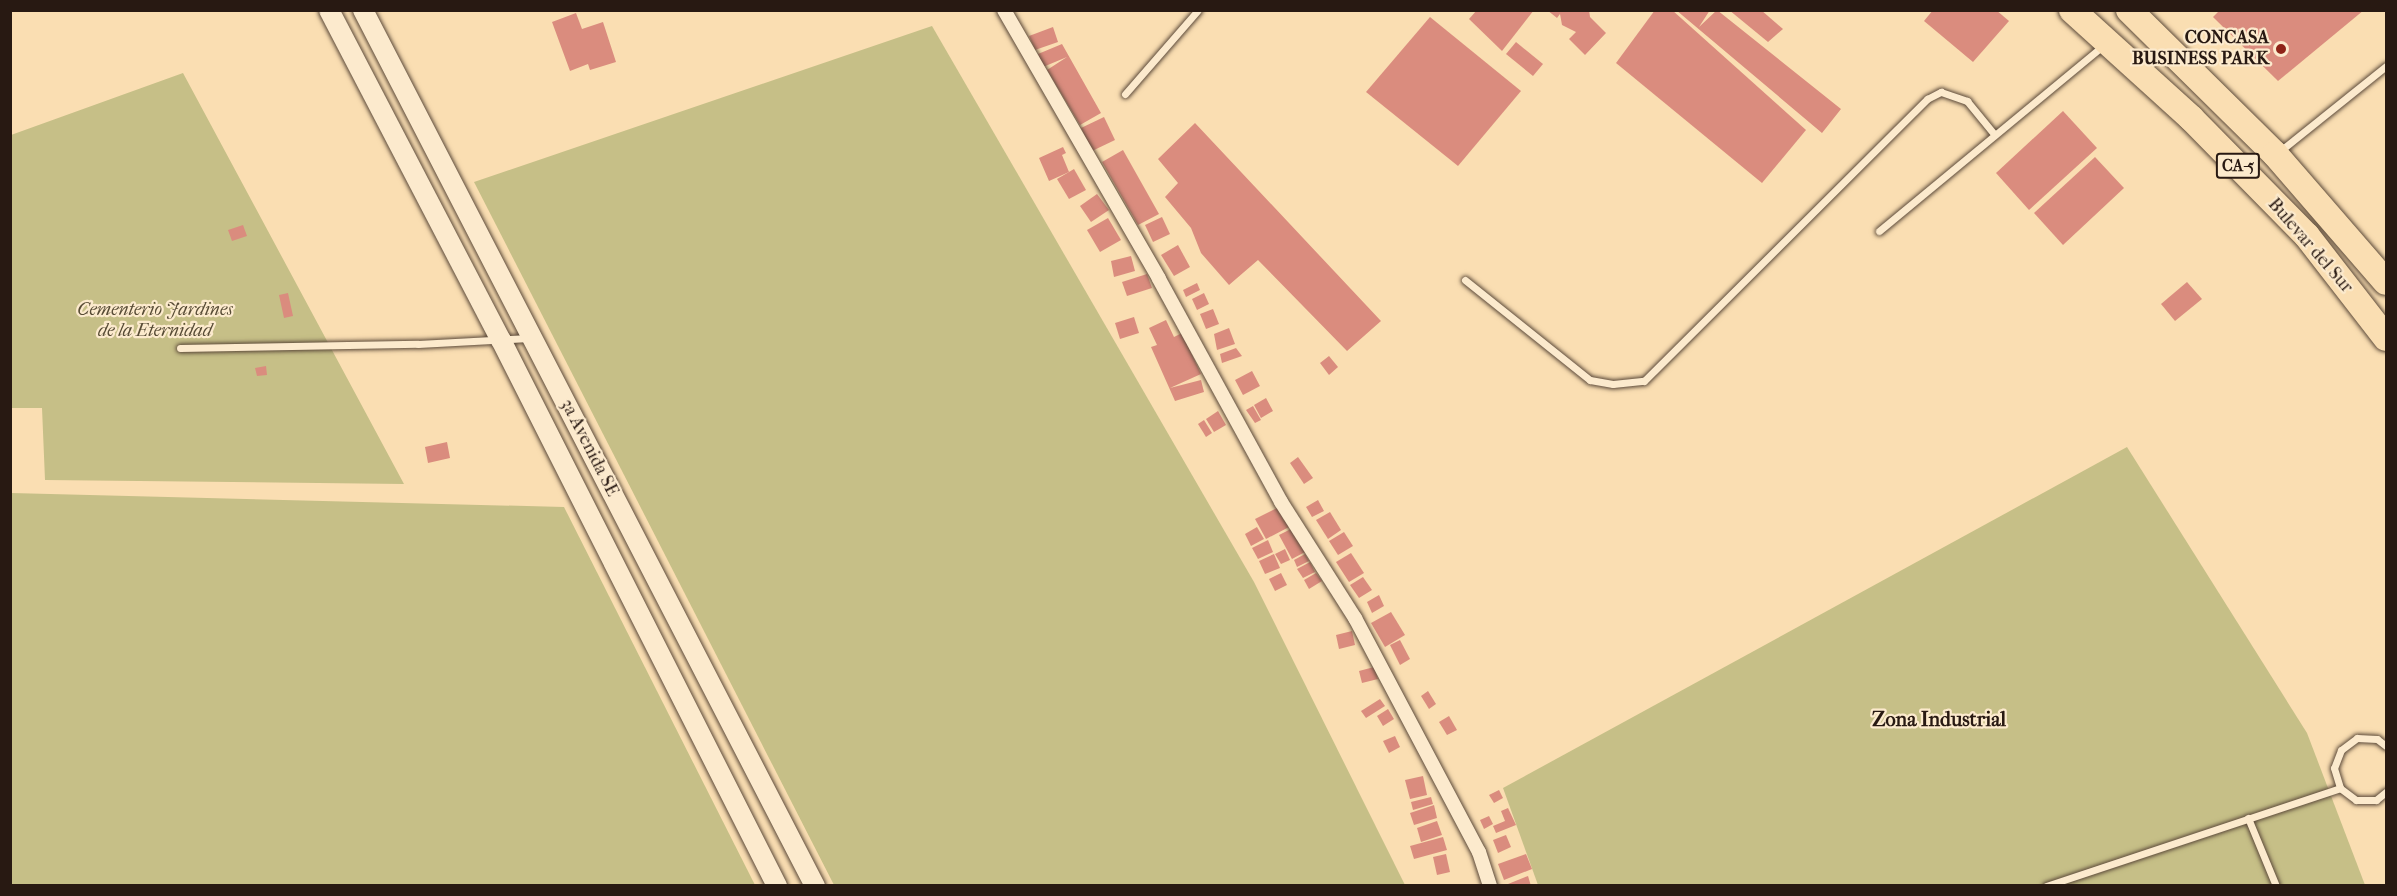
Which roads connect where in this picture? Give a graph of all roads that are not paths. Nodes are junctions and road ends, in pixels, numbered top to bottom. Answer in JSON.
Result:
{"nodes":[{"id":1,"x":328,"y":10,"type":"edge"},
{"id":2,"x":363,"y":10,"type":"edge"},
{"id":3,"x":1004,"y":10,"type":"edge"},
{"id":4,"x":1198,"y":10,"type":"edge"},
{"id":5,"x":2073,"y":10,"type":"edge"},
{"id":6,"x":2129,"y":10,"type":"edge"},
{"id":7,"x":2109,"y":40,"type":"junction"},
{"id":8,"x":2386,"y":66,"type":"edge"},
{"id":9,"x":1125,"y":94,"type":"dead end"},
{"id":10,"x":1994,"y":134,"type":"junction"},
{"id":11,"x":2275,"y":154,"type":"junction"},
{"id":12,"x":1879,"y":231,"type":"dead end"},
{"id":13,"x":1465,"y":280,"type":"dead end"},
{"id":14,"x":2386,"y":282,"type":"edge"},
{"id":15,"x":532,"y":338,"type":"junction"},
{"id":16,"x":2386,"y":338,"type":"edge"},
{"id":17,"x":501,"y":340,"type":"junction"},
{"id":18,"x":180,"y":348,"type":"dead end"},
{"id":19,"x":2386,"y":746,"type":"edge"},
{"id":20,"x":2340,"y":788,"type":"junction"},
{"id":21,"x":2386,"y":792,"type":"edge"},
{"id":22,"x":2248,"y":818,"type":"junction"},
{"id":23,"x":777,"y":885,"type":"edge"},
{"id":24,"x":815,"y":885,"type":"edge"},
{"id":25,"x":1490,"y":885,"type":"edge"},
{"id":26,"x":2046,"y":885,"type":"edge"},
{"id":27,"x":2276,"y":885,"type":"edge"}],
"edges":[{"from":1,"to":17,"type":"street"},
{"from":2,"to":15,"type":"street","name":"3a Avenida SE"},
{"from":3,"to":25,"type":"street"},
{"from":4,"to":9,"type":"lane"},
{"from":5,"to":7,"type":"highway","name":"Bulevar del Sur","number":"CA-5"},
{"from":6,"to":11,"type":"highway","name":"Bulevar del Sur","number":"CA-5"},
{"from":7,"to":10,"type":"lane"},
{"from":7,"to":16,"type":"highway","name":"Bulevar del Sur","number":"CA-5"},
{"from":8,"to":11,"type":"lane"},
{"from":10,"to":12,"type":"lane"},
{"from":10,"to":13,"type":"lane"},
{"from":11,"to":14,"type":"highway","name":"Bulevar del Sur","number":"CA-5"},
{"from":15,"to":17,"type":"lane"},
{"from":15,"to":24,"type":"street","name":"3a Avenida SE"},
{"from":17,"to":18,"type":"lane"},
{"from":17,"to":23,"type":"street"},
{"from":19,"to":20,"type":"lane"},
{"from":20,"to":21,"type":"lane"},
{"from":20,"to":22,"type":"lane"},
{"from":22,"to":26,"type":"lane"},
{"from":22,"to":27,"type":"lane"}]}
